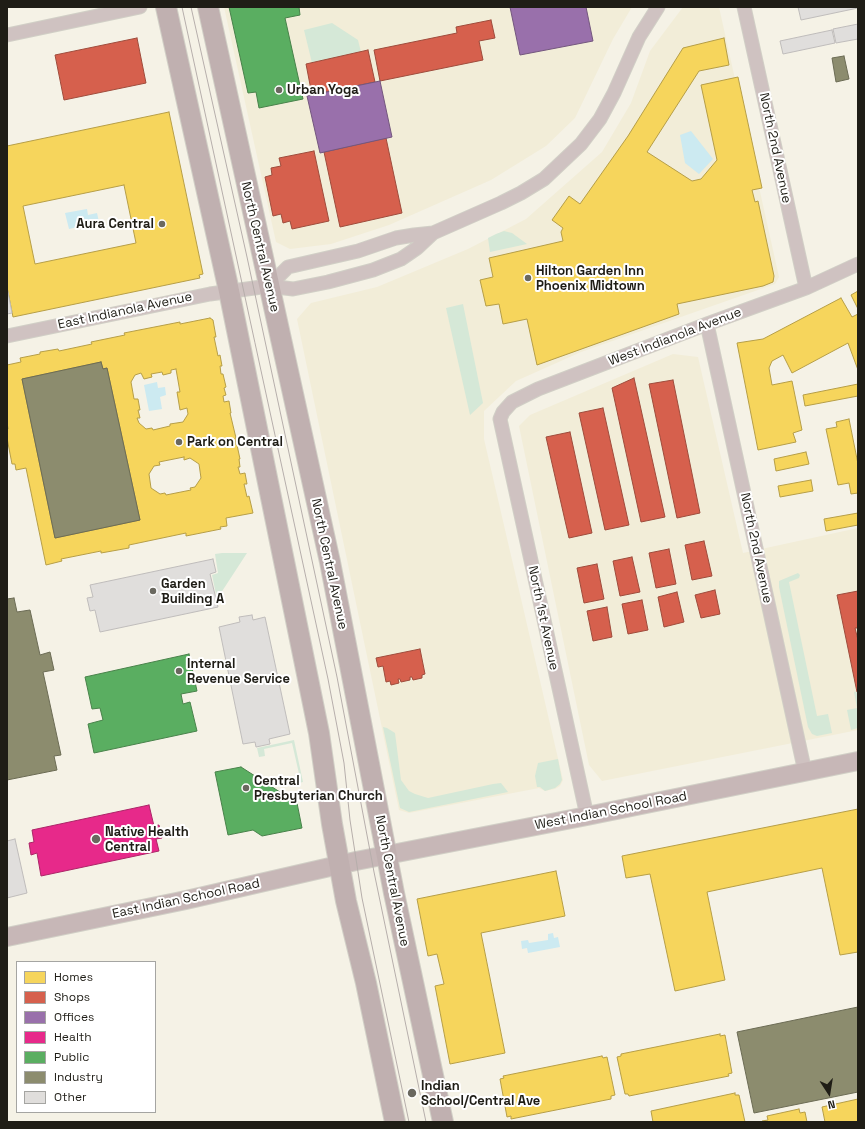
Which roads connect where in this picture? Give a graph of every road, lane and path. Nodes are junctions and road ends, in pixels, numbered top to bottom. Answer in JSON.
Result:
{"nodes":[{"id":1,"x":140,"y":7,"type":"edge"},
{"id":2,"x":166,"y":7,"type":"edge"},
{"id":3,"x":208,"y":7,"type":"edge"},
{"id":4,"x":658,"y":7,"type":"edge"},
{"id":5,"x":744,"y":7,"type":"edge"},
{"id":6,"x":7,"y":36,"type":"edge"},
{"id":7,"x":432,"y":233,"type":"junction"},
{"id":8,"x":858,"y":264,"type":"edge"},
{"id":9,"x":269,"y":286,"type":"junction"},
{"id":10,"x":806,"y":288,"type":"junction"},
{"id":11,"x":236,"y":290,"type":"junction"},
{"id":12,"x":707,"y":324,"type":"junction"},
{"id":13,"x":7,"y":336,"type":"edge"},
{"id":14,"x":500,"y":419,"type":"joint"},
{"id":15,"x":858,"y":761,"type":"edge"},
{"id":16,"x":805,"y":772,"type":"junction"},
{"id":17,"x":587,"y":816,"type":"junction"},
{"id":18,"x":387,"y":856,"type":"junction"},
{"id":19,"x":364,"y":860,"type":"joint"},
{"id":20,"x":340,"y":864,"type":"junction"},
{"id":21,"x":7,"y":937,"type":"edge"},
{"id":22,"x":395,"y":1122,"type":"edge"},
{"id":23,"x":443,"y":1122,"type":"edge"}],
"edges":[{"from":1,"to":6,"type":"street"},
{"from":2,"to":11,"type":"main road"},
{"from":3,"to":9,"type":"main road","name":"North Central Avenue"},
{"from":4,"to":7,"type":"street"},
{"from":5,"to":10,"type":"street","name":"North 2nd Avenue"},
{"from":7,"to":9,"type":"street"},
{"from":7,"to":9,"type":"street","name":"East Indianola Avenue"},
{"from":8,"to":10,"type":"street","name":"West Indianola Avenue"},
{"from":9,"to":11,"type":"street","name":"East Indianola Avenue"},
{"from":9,"to":18,"type":"main road","name":"North Central Avenue"},
{"from":10,"to":12,"type":"street","name":"West Indianola Avenue"},
{"from":11,"to":13,"type":"street","name":"East Indianola Avenue"},
{"from":11,"to":20,"type":"main road"},
{"from":12,"to":14,"type":"street","name":"West Indianola Avenue"},
{"from":12,"to":16,"type":"street","name":"North 2nd Avenue"},
{"from":14,"to":17,"type":"street","name":"North 1st Avenue"},
{"from":15,"to":16,"type":"main road","name":"West Indian School Road"},
{"from":16,"to":17,"type":"main road","name":"West Indian School Road"},
{"from":17,"to":18,"type":"main road","name":"West Indian School Road"},
{"from":18,"to":19,"type":"main road","name":"West Indian School Road"},
{"from":18,"to":23,"type":"main road","name":"North Central Avenue"},
{"from":19,"to":20,"type":"main road","name":"East Indian School Road"},
{"from":20,"to":21,"type":"main road","name":"East Indian School Road"},
{"from":20,"to":22,"type":"main road"}]}
